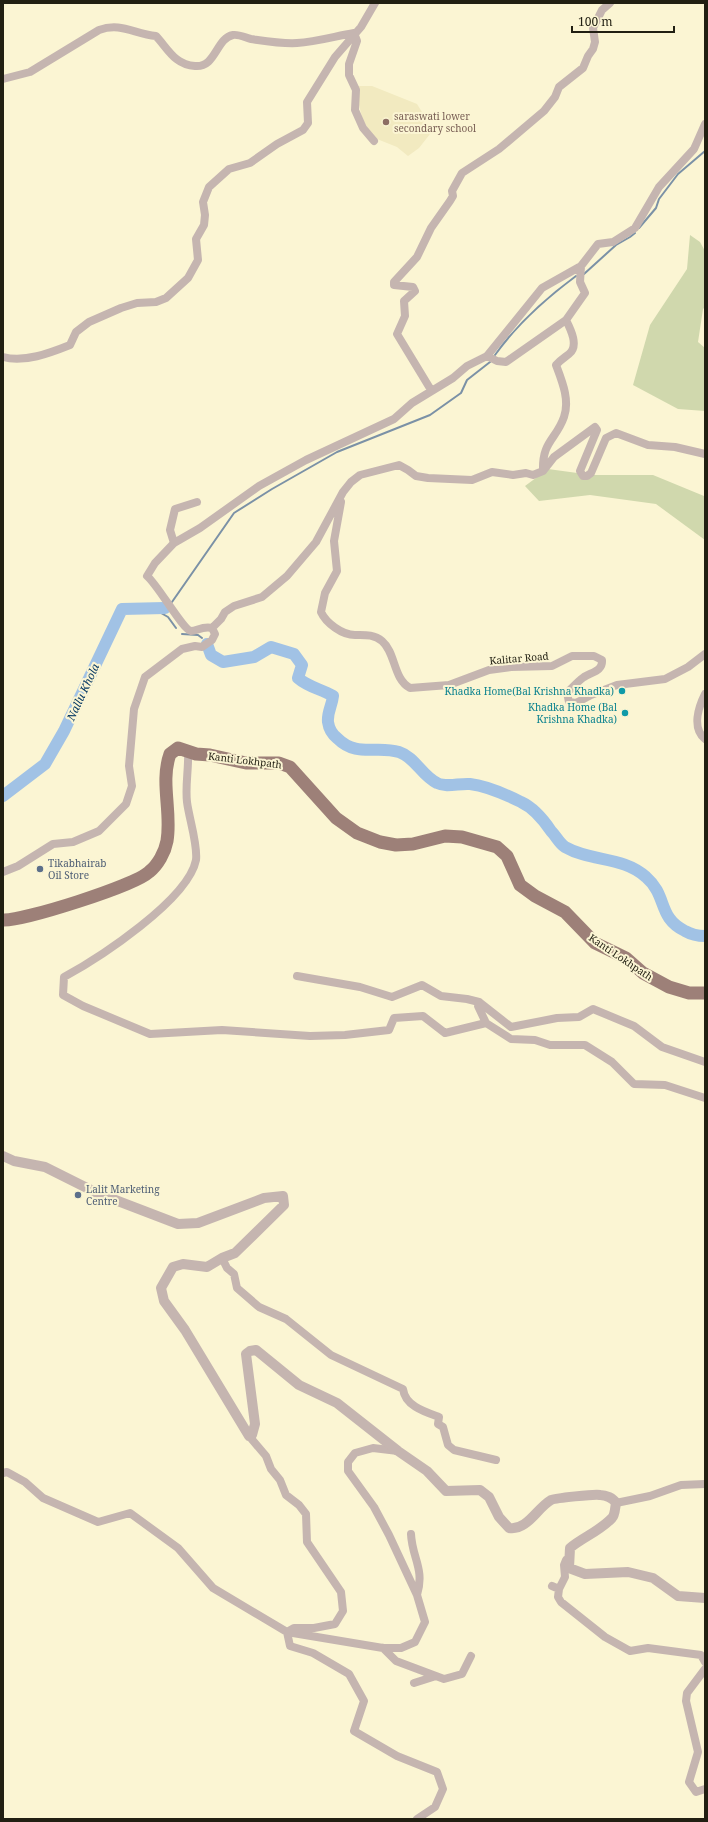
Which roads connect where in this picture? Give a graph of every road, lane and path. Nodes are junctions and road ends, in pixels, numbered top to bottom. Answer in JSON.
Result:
{"nodes":[{"id":1,"x":610,"y":3,"type":"edge"},
{"id":2,"x":375,"y":5,"type":"edge"},
{"id":3,"x":354,"y":32,"type":"junction"},
{"id":4,"x":3,"y":79,"type":"edge"},
{"id":5,"x":705,"y":124,"type":"edge"},
{"id":6,"x":374,"y":141,"type":"dead end"},
{"id":7,"x":580,"y":266,"type":"junction"},
{"id":8,"x":566,"y":320,"type":"junction"},
{"id":9,"x":486,"y":356,"type":"junction"},
{"id":10,"x":3,"y":357,"type":"edge"},
{"id":11,"x":431,"y":390,"type":"junction"},
{"id":12,"x":705,"y":454,"type":"edge"},
{"id":13,"x":543,"y":471,"type":"junction"},
{"id":14,"x":343,"y":492,"type":"junction"},
{"id":15,"x":197,"y":502,"type":"dead end"},
{"id":16,"x":174,"y":544,"type":"junction"},
{"id":17,"x":212,"y":628,"type":"junction"},
{"id":18,"x":705,"y":654,"type":"edge"},
{"id":19,"x":705,"y":694,"type":"edge"},
{"id":20,"x":705,"y":739,"type":"edge"},
{"id":21,"x":188,"y":751,"type":"junction"},
{"id":22,"x":3,"y":872,"type":"edge"},
{"id":23,"x":3,"y":920,"type":"edge"},
{"id":24,"x":297,"y":976,"type":"dead end"},
{"id":25,"x":705,"y":993,"type":"edge"},
{"id":26,"x":478,"y":1002,"type":"junction"},
{"id":27,"x":486,"y":1022,"type":"junction"},
{"id":28,"x":705,"y":1062,"type":"edge"},
{"id":29,"x":705,"y":1098,"type":"edge"},
{"id":30,"x":3,"y":1156,"type":"edge"},
{"id":31,"x":222,"y":1258,"type":"junction"},
{"id":32,"x":249,"y":1436,"type":"junction"},
{"id":33,"x":398,"y":1452,"type":"junction"},
{"id":34,"x":496,"y":1460,"type":"dead end"},
{"id":35,"x":3,"y":1474,"type":"edge"},
{"id":36,"x":705,"y":1484,"type":"edge"},
{"id":37,"x":616,"y":1503,"type":"junction"},
{"id":38,"x":411,"y":1534,"type":"dead end"},
{"id":39,"x":570,"y":1548,"type":"junction"},
{"id":40,"x":417,"y":1595,"type":"junction"},
{"id":41,"x":705,"y":1598,"type":"edge"},
{"id":42,"x":287,"y":1632,"type":"junction"},
{"id":43,"x":383,"y":1648,"type":"junction"},
{"id":44,"x":470,"y":1656,"type":"dead end"},
{"id":45,"x":705,"y":1662,"type":"edge"},
{"id":46,"x":705,"y":1670,"type":"edge"},
{"id":47,"x":436,"y":1676,"type":"junction"},
{"id":48,"x":414,"y":1683,"type":"dead end"},
{"id":49,"x":705,"y":1789,"type":"edge"},
{"id":50,"x":417,"y":1819,"type":"edge"}],
"edges":[{"from":1,"to":11,"type":"street"},
{"from":2,"to":3,"type":"street"},
{"from":3,"to":4,"type":"street"},
{"from":3,"to":6,"type":"street"},
{"from":3,"to":10,"type":"street"},
{"from":5,"to":7,"type":"street"},
{"from":7,"to":8,"type":"street"},
{"from":7,"to":9,"type":"street"},
{"from":8,"to":9,"type":"street"},
{"from":8,"to":13,"type":"street"},
{"from":9,"to":11,"type":"street"},
{"from":11,"to":16,"type":"street"},
{"from":12,"to":13,"type":"street"},
{"from":13,"to":14,"type":"street"},
{"from":14,"to":17,"type":"street"},
{"from":14,"to":18,"type":"street","name":"Kalitar Road"},
{"from":15,"to":16,"type":"street"},
{"from":16,"to":17,"type":"street"},
{"from":17,"to":22,"type":"street"},
{"from":19,"to":20,"type":"street"},
{"from":21,"to":23,"type":"main road","name":"Kanti Lokhpath"},
{"from":21,"to":25,"type":"main road","name":"Kanti Lokhpath"},
{"from":21,"to":27,"type":"street"},
{"from":24,"to":26,"type":"street"},
{"from":26,"to":27,"type":"street"},
{"from":26,"to":28,"type":"street"},
{"from":27,"to":29,"type":"street"},
{"from":30,"to":31,"type":"street"},
{"from":31,"to":32,"type":"street"},
{"from":31,"to":34,"type":"street"},
{"from":32,"to":33,"type":"street"},
{"from":32,"to":42,"type":"street"},
{"from":33,"to":37,"type":"street"},
{"from":33,"to":40,"type":"street"},
{"from":35,"to":42,"type":"street"},
{"from":36,"to":37,"type":"street"},
{"from":37,"to":39,"type":"street"},
{"from":38,"to":40,"type":"street"},
{"from":39,"to":41,"type":"street"},
{"from":39,"to":45,"type":"street"},
{"from":40,"to":43,"type":"street"},
{"from":42,"to":43,"type":"street"},
{"from":42,"to":50,"type":"street"},
{"from":43,"to":47,"type":"street"},
{"from":44,"to":47,"type":"street"},
{"from":46,"to":49,"type":"street"},
{"from":47,"to":48,"type":"street"}]}
